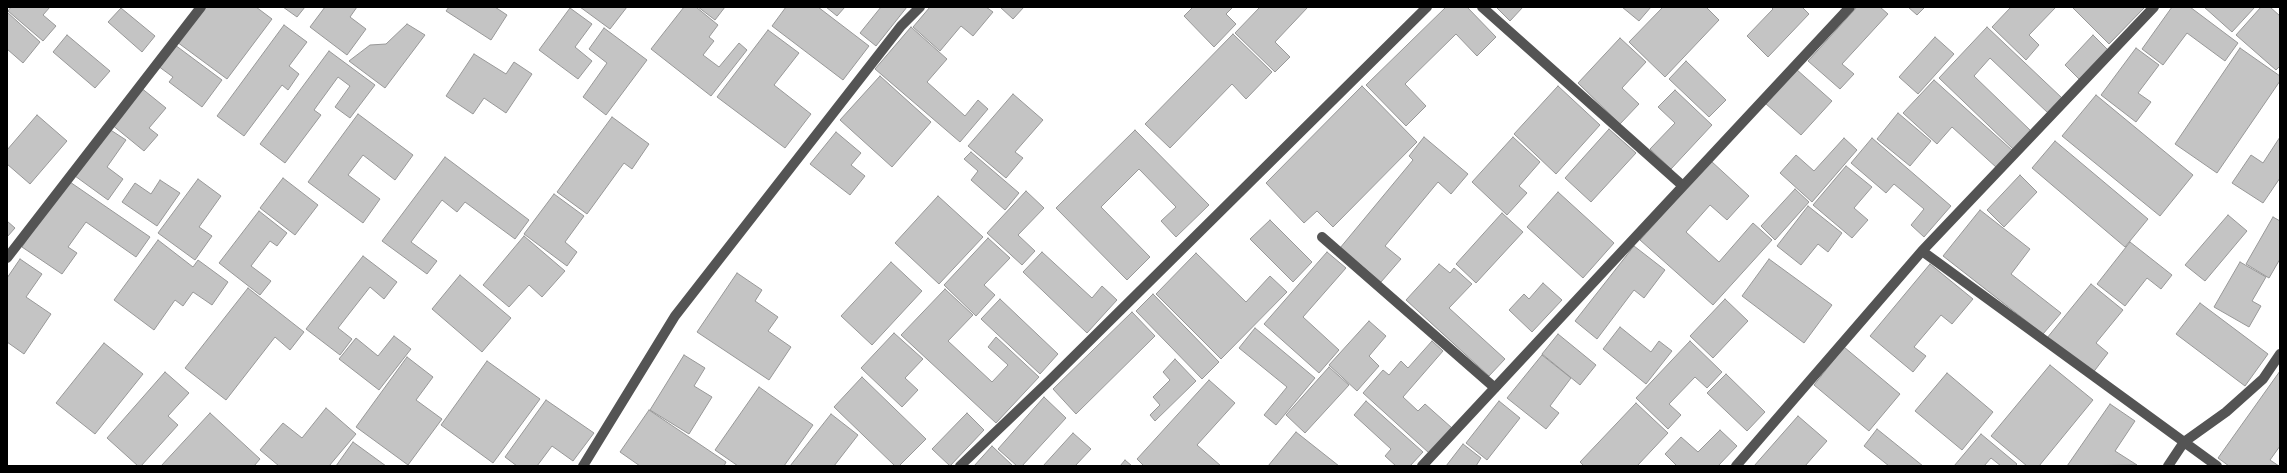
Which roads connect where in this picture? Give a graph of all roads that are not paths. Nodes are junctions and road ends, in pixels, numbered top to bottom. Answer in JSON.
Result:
{"nodes":[{"id":1,"x":200,"y":7,"type":"edge"},
{"id":2,"x":920,"y":7,"type":"edge"},
{"id":3,"x":1427,"y":7,"type":"edge"},
{"id":4,"x":1482,"y":7,"type":"edge"},
{"id":5,"x":1850,"y":7,"type":"edge"},
{"id":6,"x":2154,"y":7,"type":"edge"},
{"id":7,"x":1683,"y":186,"type":"junction"},
{"id":8,"x":1322,"y":237,"type":"dead end"},
{"id":9,"x":1922,"y":251,"type":"junction"},
{"id":10,"x":7,"y":258,"type":"edge"},
{"id":11,"x":2280,"y":354,"type":"edge"},
{"id":12,"x":1495,"y":388,"type":"junction"},
{"id":13,"x":2184,"y":442,"type":"junction"},
{"id":14,"x":583,"y":466,"type":"edge"},
{"id":15,"x":960,"y":466,"type":"edge"},
{"id":16,"x":1422,"y":466,"type":"edge"},
{"id":17,"x":1736,"y":466,"type":"edge"},
{"id":18,"x":2168,"y":466,"type":"edge"},
{"id":19,"x":2217,"y":466,"type":"edge"}],
"edges":[{"from":1,"to":10,"type":"street"},
{"from":2,"to":14,"type":"street"},
{"from":3,"to":15,"type":"street"},
{"from":4,"to":7,"type":"street"},
{"from":5,"to":7,"type":"street"},
{"from":6,"to":9,"type":"street"},
{"from":7,"to":12,"type":"street"},
{"from":8,"to":12,"type":"street"},
{"from":9,"to":13,"type":"street"},
{"from":9,"to":17,"type":"street"},
{"from":11,"to":13,"type":"street"},
{"from":12,"to":16,"type":"street"},
{"from":13,"to":18,"type":"street"},
{"from":13,"to":19,"type":"street"}]}
